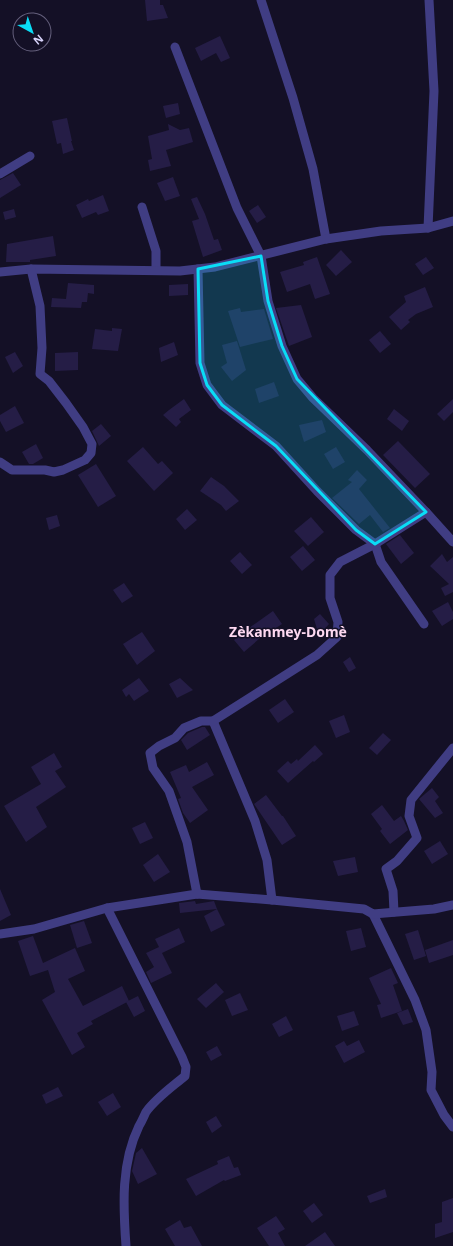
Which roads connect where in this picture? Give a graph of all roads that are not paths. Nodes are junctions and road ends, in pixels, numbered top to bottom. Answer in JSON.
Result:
{"nodes":[{"id":1,"x":261,"y":0,"type":"edge"},
{"id":2,"x":429,"y":0,"type":"edge"},
{"id":3,"x":175,"y":46,"type":"dead end"},
{"id":4,"x":30,"y":156,"type":"dead end"},
{"id":5,"x":0,"y":174,"type":"edge"},
{"id":6,"x":142,"y":207,"type":"dead end"},
{"id":7,"x":453,"y":221,"type":"edge"},
{"id":8,"x":428,"y":228,"type":"junction"},
{"id":9,"x":326,"y":239,"type":"junction"},
{"id":10,"x":261,"y":256,"type":"junction"},
{"id":11,"x":31,"y":269,"type":"junction"},
{"id":12,"x":198,"y":269,"type":"junction"},
{"id":13,"x":156,"y":270,"type":"junction"},
{"id":14,"x":0,"y":272,"type":"edge"},
{"id":15,"x":0,"y":462,"type":"edge"},
{"id":16,"x":426,"y":512,"type":"junction"},
{"id":17,"x":453,"y":542,"type":"edge"},
{"id":18,"x":374,"y":544,"type":"junction"},
{"id":19,"x":424,"y":624,"type":"dead end"},
{"id":20,"x":213,"y":721,"type":"junction"},
{"id":21,"x":453,"y":748,"type":"edge"},
{"id":22,"x":198,"y":894,"type":"junction"},
{"id":23,"x":272,"y":900,"type":"junction"},
{"id":24,"x":453,"y":905,"type":"edge"},
{"id":25,"x":107,"y":908,"type":"junction"},
{"id":26,"x":394,"y":912,"type":"junction"},
{"id":27,"x":373,"y":914,"type":"junction"},
{"id":28,"x":0,"y":934,"type":"edge"},
{"id":29,"x":453,"y":1127,"type":"edge"},
{"id":30,"x":126,"y":1246,"type":"edge"}],
"edges":[{"from":1,"to":9,"type":"street"},
{"from":2,"to":8,"type":"street"},
{"from":3,"to":10,"type":"street"},
{"from":4,"to":5,"type":"street"},
{"from":6,"to":13,"type":"street"},
{"from":7,"to":8,"type":"street"},
{"from":8,"to":9,"type":"street"},
{"from":9,"to":10,"type":"street"},
{"from":10,"to":12,"type":"street"},
{"from":10,"to":16,"type":"street"},
{"from":11,"to":13,"type":"street"},
{"from":11,"to":14,"type":"street"},
{"from":11,"to":15,"type":"street"},
{"from":12,"to":13,"type":"street"},
{"from":12,"to":18,"type":"street"},
{"from":16,"to":17,"type":"street"},
{"from":16,"to":18,"type":"street"},
{"from":18,"to":19,"type":"street"},
{"from":18,"to":20,"type":"street"},
{"from":20,"to":22,"type":"street"},
{"from":20,"to":23,"type":"street"},
{"from":21,"to":26,"type":"street"},
{"from":22,"to":23,"type":"street"},
{"from":22,"to":25,"type":"street"},
{"from":23,"to":27,"type":"street"},
{"from":24,"to":26,"type":"street"},
{"from":25,"to":28,"type":"street"},
{"from":25,"to":30,"type":"street"},
{"from":26,"to":27,"type":"street"},
{"from":27,"to":29,"type":"street"}]}
